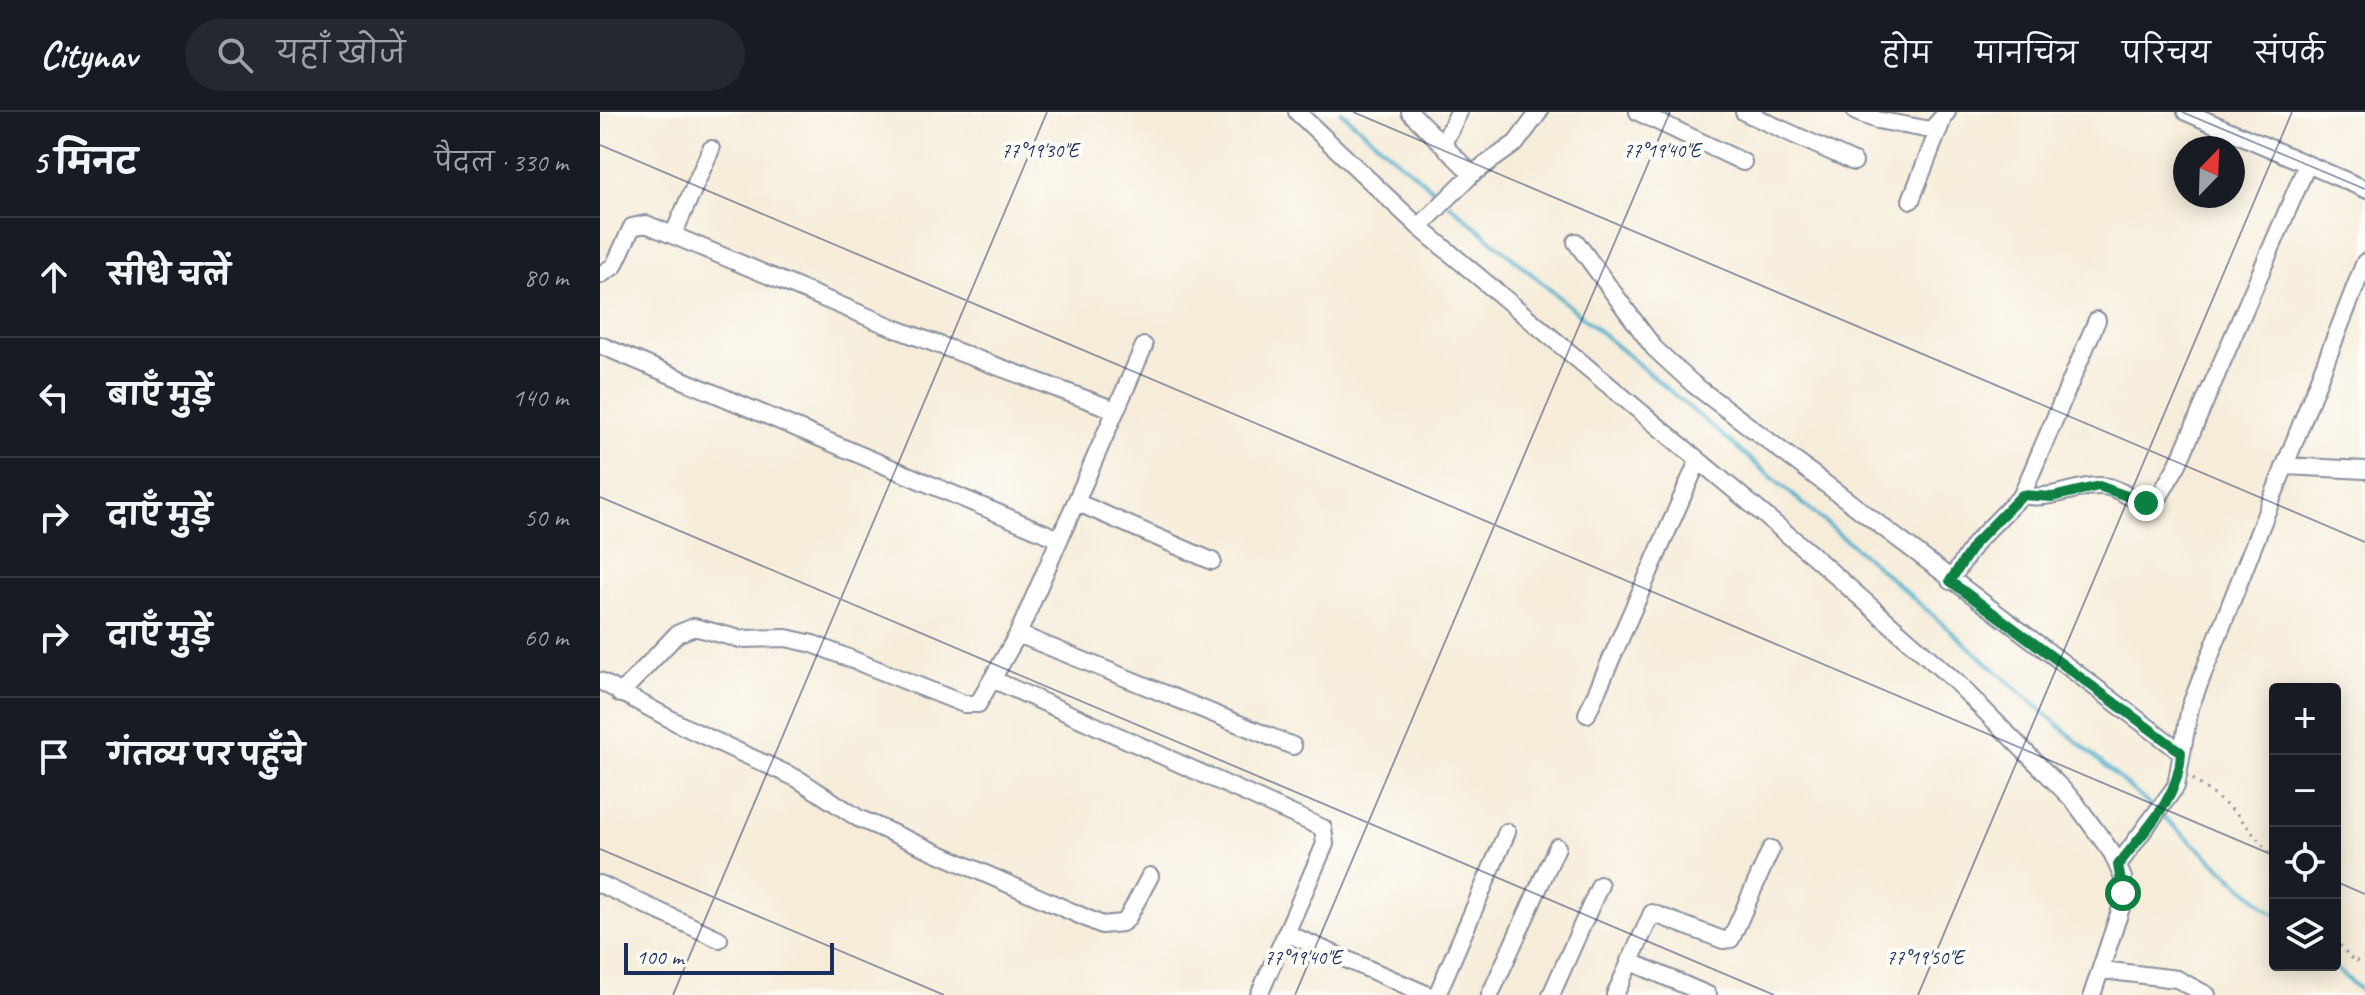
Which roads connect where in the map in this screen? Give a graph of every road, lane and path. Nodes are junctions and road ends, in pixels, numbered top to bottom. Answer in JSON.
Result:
{"nodes":[{"id":1,"x":1297,"y":112,"type":"edge"},
{"id":2,"x":1410,"y":112,"type":"edge"},
{"id":3,"x":1459,"y":112,"type":"edge"},
{"id":4,"x":1539,"y":112,"type":"edge"},
{"id":5,"x":1638,"y":112,"type":"edge"},
{"id":6,"x":1744,"y":112,"type":"edge"},
{"id":7,"x":1856,"y":112,"type":"edge"},
{"id":8,"x":2186,"y":112,"type":"edge"},
{"id":9,"x":1944,"y":117,"type":"edge"},
{"id":10,"x":1443,"y":144,"type":"junction"},
{"id":11,"x":711,"y":149,"type":"dead end"},
{"id":12,"x":1743,"y":162,"type":"dead end"},
{"id":13,"x":1854,"y":162,"type":"dead end"},
{"id":14,"x":2307,"y":165,"type":"junction"},
{"id":15,"x":1472,"y":174,"type":"junction"},
{"id":16,"x":2365,"y":189,"type":"edge"},
{"id":17,"x":1911,"y":200,"type":"dead end"},
{"id":18,"x":1419,"y":227,"type":"junction"},
{"id":19,"x":673,"y":235,"type":"junction"},
{"id":20,"x":1576,"y":242,"type":"dead end"},
{"id":21,"x":2365,"y":262,"type":"edge"},
{"id":22,"x":600,"y":275,"type":"edge"},
{"id":23,"x":2097,"y":320,"type":"dead end"},
{"id":24,"x":600,"y":345,"type":"edge"},
{"id":25,"x":1144,"y":346,"type":"dead end"},
{"id":26,"x":1115,"y":410,"type":"junction"},
{"id":27,"x":1698,"y":461,"type":"junction"},
{"id":28,"x":2285,"y":466,"type":"junction"},
{"id":29,"x":2365,"y":470,"type":"edge"},
{"id":30,"x":2022,"y":495,"type":"junction"},
{"id":31,"x":1076,"y":502,"type":"junction"},
{"id":32,"x":1059,"y":539,"type":"junction"},
{"id":33,"x":1212,"y":561,"type":"dead end"},
{"id":34,"x":1950,"y":581,"type":"junction"},
{"id":35,"x":1018,"y":634,"type":"junction"},
{"id":36,"x":994,"y":680,"type":"junction"},
{"id":37,"x":600,"y":681,"type":"edge"},
{"id":38,"x":620,"y":694,"type":"junction"},
{"id":39,"x":1587,"y":714,"type":"dead end"},
{"id":40,"x":1293,"y":746,"type":"dead end"},
{"id":41,"x":2181,"y":752,"type":"junction"},
{"id":42,"x":2181,"y":772,"type":"junction"},
{"id":43,"x":1507,"y":832,"type":"dead end"},
{"id":44,"x":1557,"y":847,"type":"dead end"},
{"id":45,"x":1771,"y":849,"type":"dead end"},
{"id":46,"x":2269,"y":853,"type":"edge"},
{"id":47,"x":2118,"y":865,"type":"junction"},
{"id":48,"x":1150,"y":876,"type":"dead end"},
{"id":49,"x":600,"y":884,"type":"edge"},
{"id":50,"x":1600,"y":885,"type":"dead end"},
{"id":51,"x":1286,"y":933,"type":"junction"},
{"id":52,"x":719,"y":939,"type":"dead end"},
{"id":53,"x":2341,"y":948,"type":"edge"},
{"id":54,"x":2365,"y":958,"type":"edge"},
{"id":55,"x":1629,"y":961,"type":"junction"},
{"id":56,"x":2102,"y":970,"type":"junction"},
{"id":57,"x":2191,"y":990,"type":"edge"},
{"id":58,"x":1259,"y":995,"type":"edge"},
{"id":59,"x":1428,"y":995,"type":"edge"},
{"id":60,"x":1437,"y":995,"type":"edge"},
{"id":61,"x":1490,"y":995,"type":"edge"},
{"id":62,"x":1551,"y":995,"type":"edge"},
{"id":63,"x":1615,"y":995,"type":"edge"},
{"id":64,"x":1708,"y":995,"type":"edge"},
{"id":65,"x":2092,"y":995,"type":"edge"},
{"id":66,"x":2207,"y":995,"type":"edge"}],
"edges":[{"from":1,"to":18,"type":"street"},
{"from":2,"to":10,"type":"street"},
{"from":3,"to":10,"type":"street"},
{"from":4,"to":15,"type":"street"},
{"from":5,"to":12,"type":"street"},
{"from":6,"to":13,"type":"street"},
{"from":7,"to":9,"type":"street"},
{"from":8,"to":14,"type":"street"},
{"from":9,"to":17,"type":"street"},
{"from":10,"to":15,"type":"street"},
{"from":11,"to":19,"type":"street"},
{"from":14,"to":16,"type":"street"},
{"from":14,"to":30,"type":"street"},
{"from":15,"to":18,"type":"street"},
{"from":18,"to":27,"type":"street"},
{"from":19,"to":22,"type":"street"},
{"from":19,"to":26,"type":"street"},
{"from":20,"to":34,"type":"street"},
{"from":21,"to":28,"type":"street"},
{"from":23,"to":30,"type":"street"},
{"from":24,"to":32,"type":"street"},
{"from":25,"to":26,"type":"street"},
{"from":26,"to":31,"type":"street"},
{"from":27,"to":39,"type":"street"},
{"from":27,"to":47,"type":"street"},
{"from":28,"to":29,"type":"street"},
{"from":28,"to":41,"type":"street"},
{"from":30,"to":34,"type":"street"},
{"from":31,"to":32,"type":"street"},
{"from":31,"to":33,"type":"street"},
{"from":32,"to":35,"type":"street"},
{"from":34,"to":41,"type":"street"},
{"from":35,"to":36,"type":"street"},
{"from":35,"to":40,"type":"street"},
{"from":36,"to":38,"type":"street"},
{"from":36,"to":51,"type":"street"},
{"from":37,"to":38,"type":"street"},
{"from":38,"to":48,"type":"street"},
{"from":41,"to":42,"type":"street"},
{"from":42,"to":46,"type":"path"},
{"from":42,"to":47,"type":"street"},
{"from":43,"to":60,"type":"street"},
{"from":44,"to":61,"type":"street"},
{"from":45,"to":55,"type":"street"},
{"from":47,"to":56,"type":"street"},
{"from":49,"to":52,"type":"street"},
{"from":50,"to":62,"type":"street"},
{"from":51,"to":58,"type":"street"},
{"from":51,"to":59,"type":"street"},
{"from":53,"to":54,"type":"path"},
{"from":55,"to":63,"type":"street"},
{"from":55,"to":64,"type":"street"},
{"from":56,"to":57,"type":"street"},
{"from":56,"to":65,"type":"street"},
{"from":57,"to":66,"type":"street"}]}
